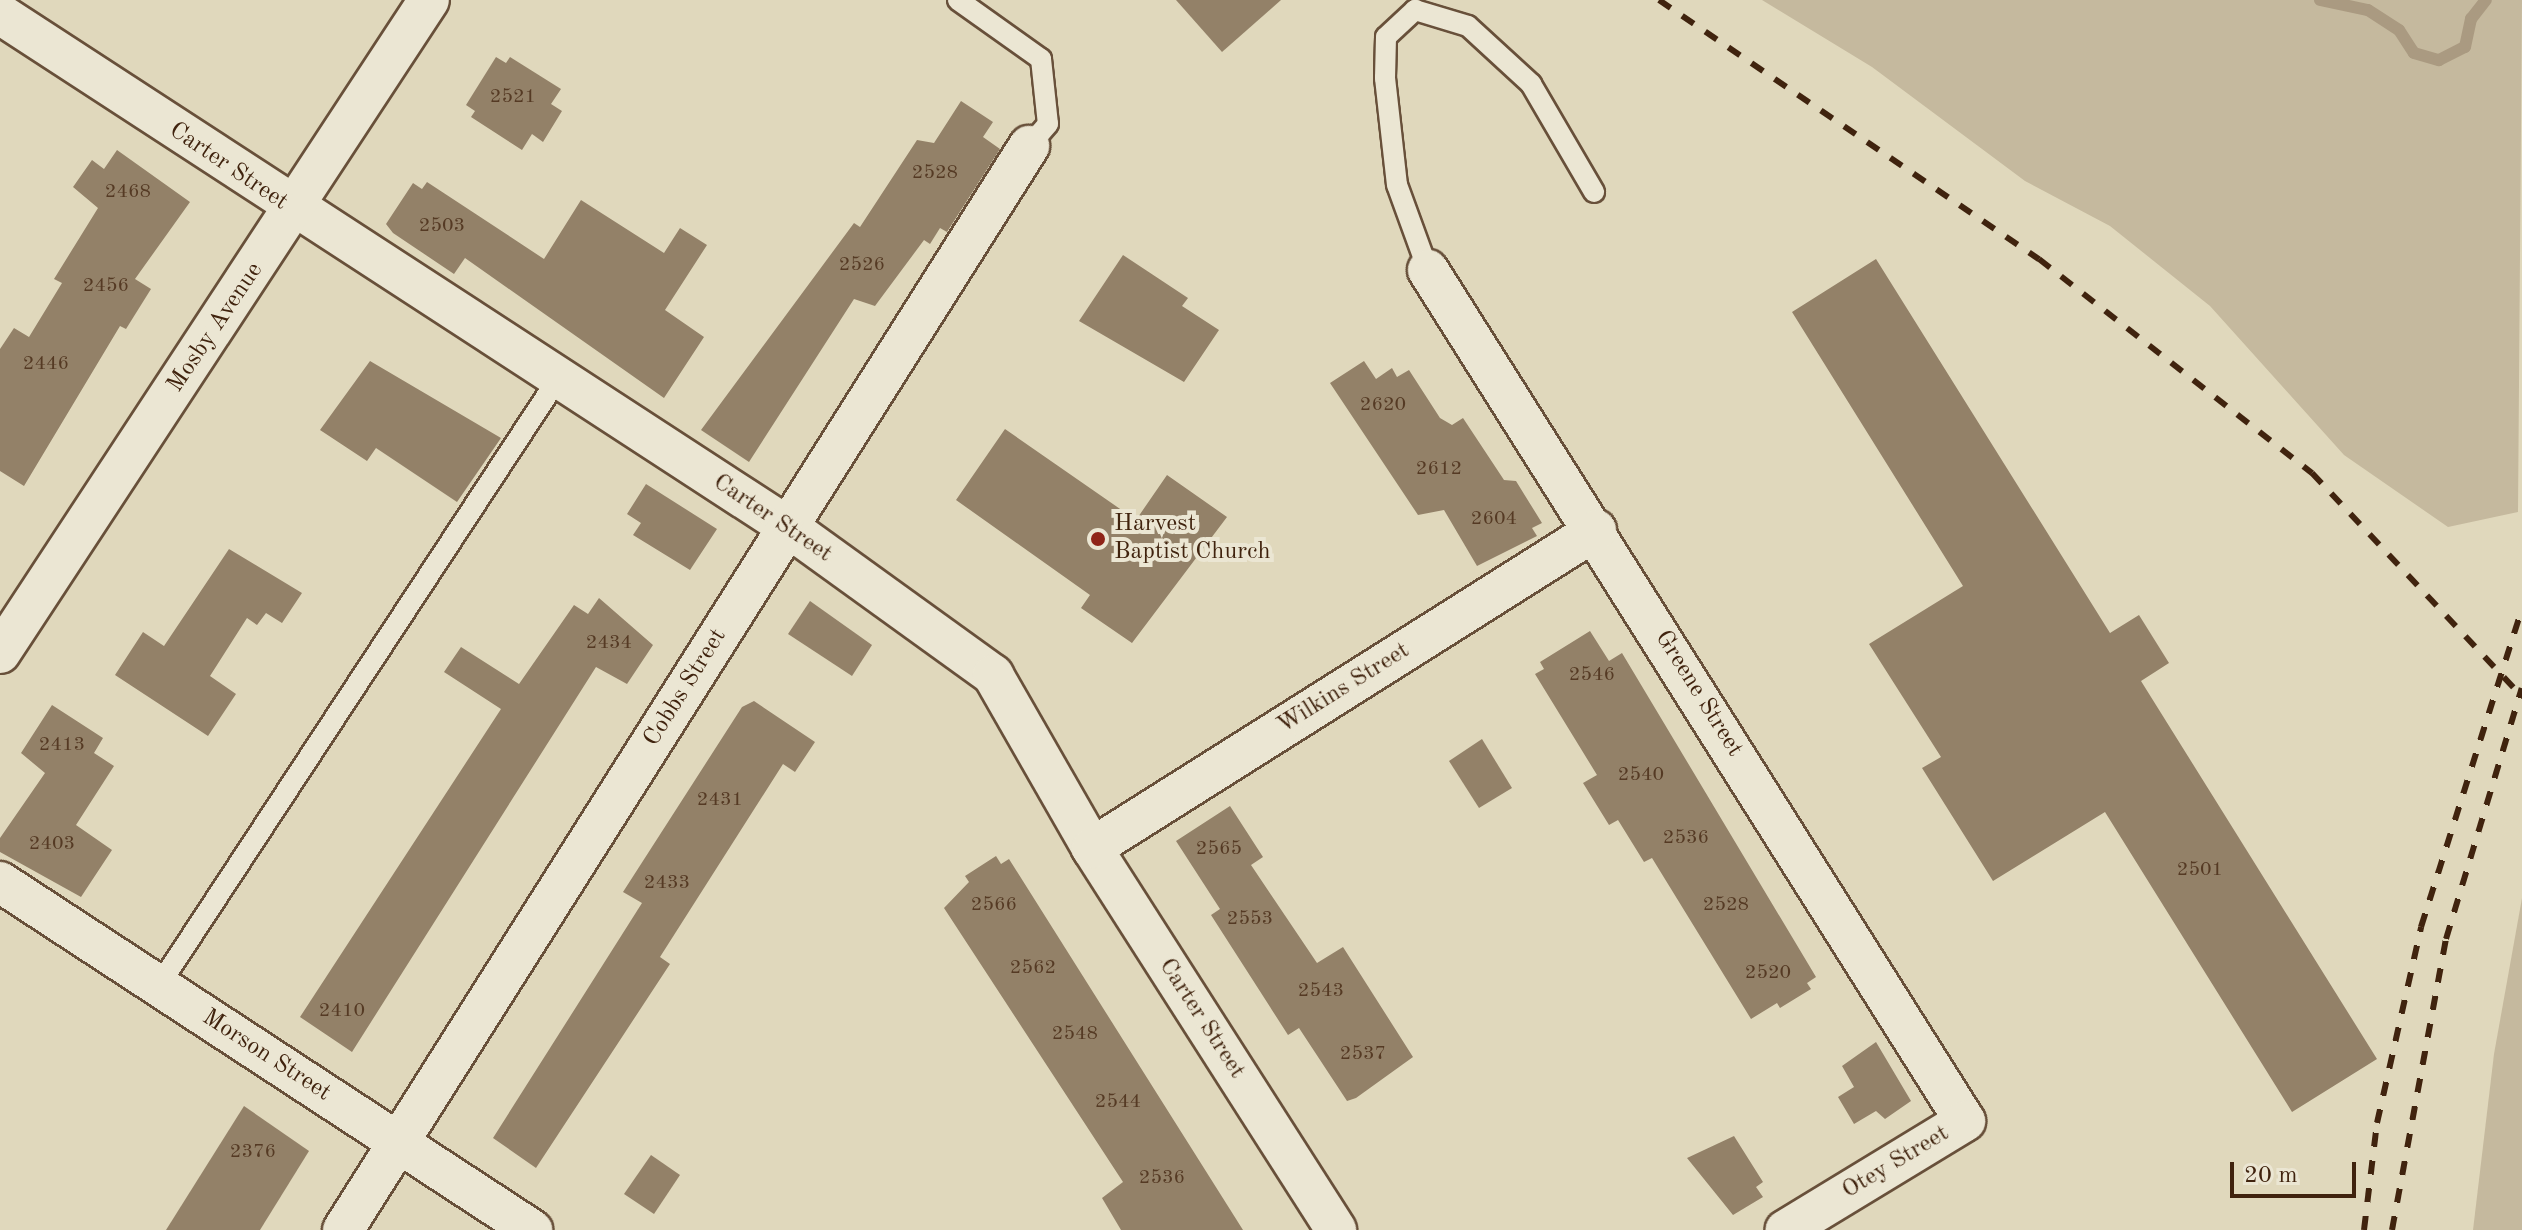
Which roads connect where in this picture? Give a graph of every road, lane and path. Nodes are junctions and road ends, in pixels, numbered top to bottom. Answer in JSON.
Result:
{"nodes":[{"id":1,"x":429,"y":0,"type":"edge"},
{"id":2,"x":958,"y":0,"type":"edge"},
{"id":3,"x":0,"y":14,"type":"edge"},
{"id":4,"x":1029,"y":146,"type":"joint"},
{"id":5,"x":1594,"y":192,"type":"dead end"},
{"id":6,"x":294,"y":210,"type":"junction"},
{"id":7,"x":1428,"y":270,"type":"joint"},
{"id":8,"x":557,"y":380,"type":"junction"},
{"id":9,"x":788,"y":527,"type":"junction"},
{"id":10,"x":1596,"y":530,"type":"junction"},
{"id":11,"x":0,"y":653,"type":"edge"},
{"id":12,"x":1092,"y":848,"type":"junction"},
{"id":13,"x":0,"y":882,"type":"edge"},
{"id":14,"x":158,"y":987,"type":"junction"},
{"id":15,"x":1965,"y":1121,"type":"joint"},
{"id":16,"x":401,"y":1141,"type":"junction"},
{"id":17,"x":343,"y":1230,"type":"edge"},
{"id":18,"x":532,"y":1230,"type":"edge"},
{"id":19,"x":1336,"y":1230,"type":"edge"},
{"id":20,"x":1786,"y":1230,"type":"edge"}],
"edges":[{"from":1,"to":6,"type":"street","name":"Mosby Avenue"},
{"from":2,"to":4,"type":"lane"},
{"from":3,"to":6,"type":"street","name":"Carter Street"},
{"from":4,"to":9,"type":"street","name":"Cobbs Street"},
{"from":5,"to":7,"type":"lane"},
{"from":6,"to":8,"type":"street","name":"Carter Street"},
{"from":6,"to":11,"type":"street","name":"Mosby Avenue"},
{"from":7,"to":10,"type":"street","name":"Greene Street"},
{"from":8,"to":9,"type":"street","name":"Carter Street"},
{"from":8,"to":14,"type":"lane"},
{"from":9,"to":12,"type":"street","name":"Carter Street"},
{"from":9,"to":16,"type":"street","name":"Cobbs Street"},
{"from":10,"to":12,"type":"street","name":"Wilkins Street"},
{"from":10,"to":15,"type":"street","name":"Greene Street"},
{"from":12,"to":19,"type":"street","name":"Carter Street"},
{"from":13,"to":14,"type":"street","name":"Morson Street"},
{"from":14,"to":16,"type":"street","name":"Morson Street"},
{"from":15,"to":20,"type":"street","name":"Otey Street"},
{"from":16,"to":17,"type":"street","name":"Cobbs Street"},
{"from":16,"to":18,"type":"street","name":"Morson Street"}]}
